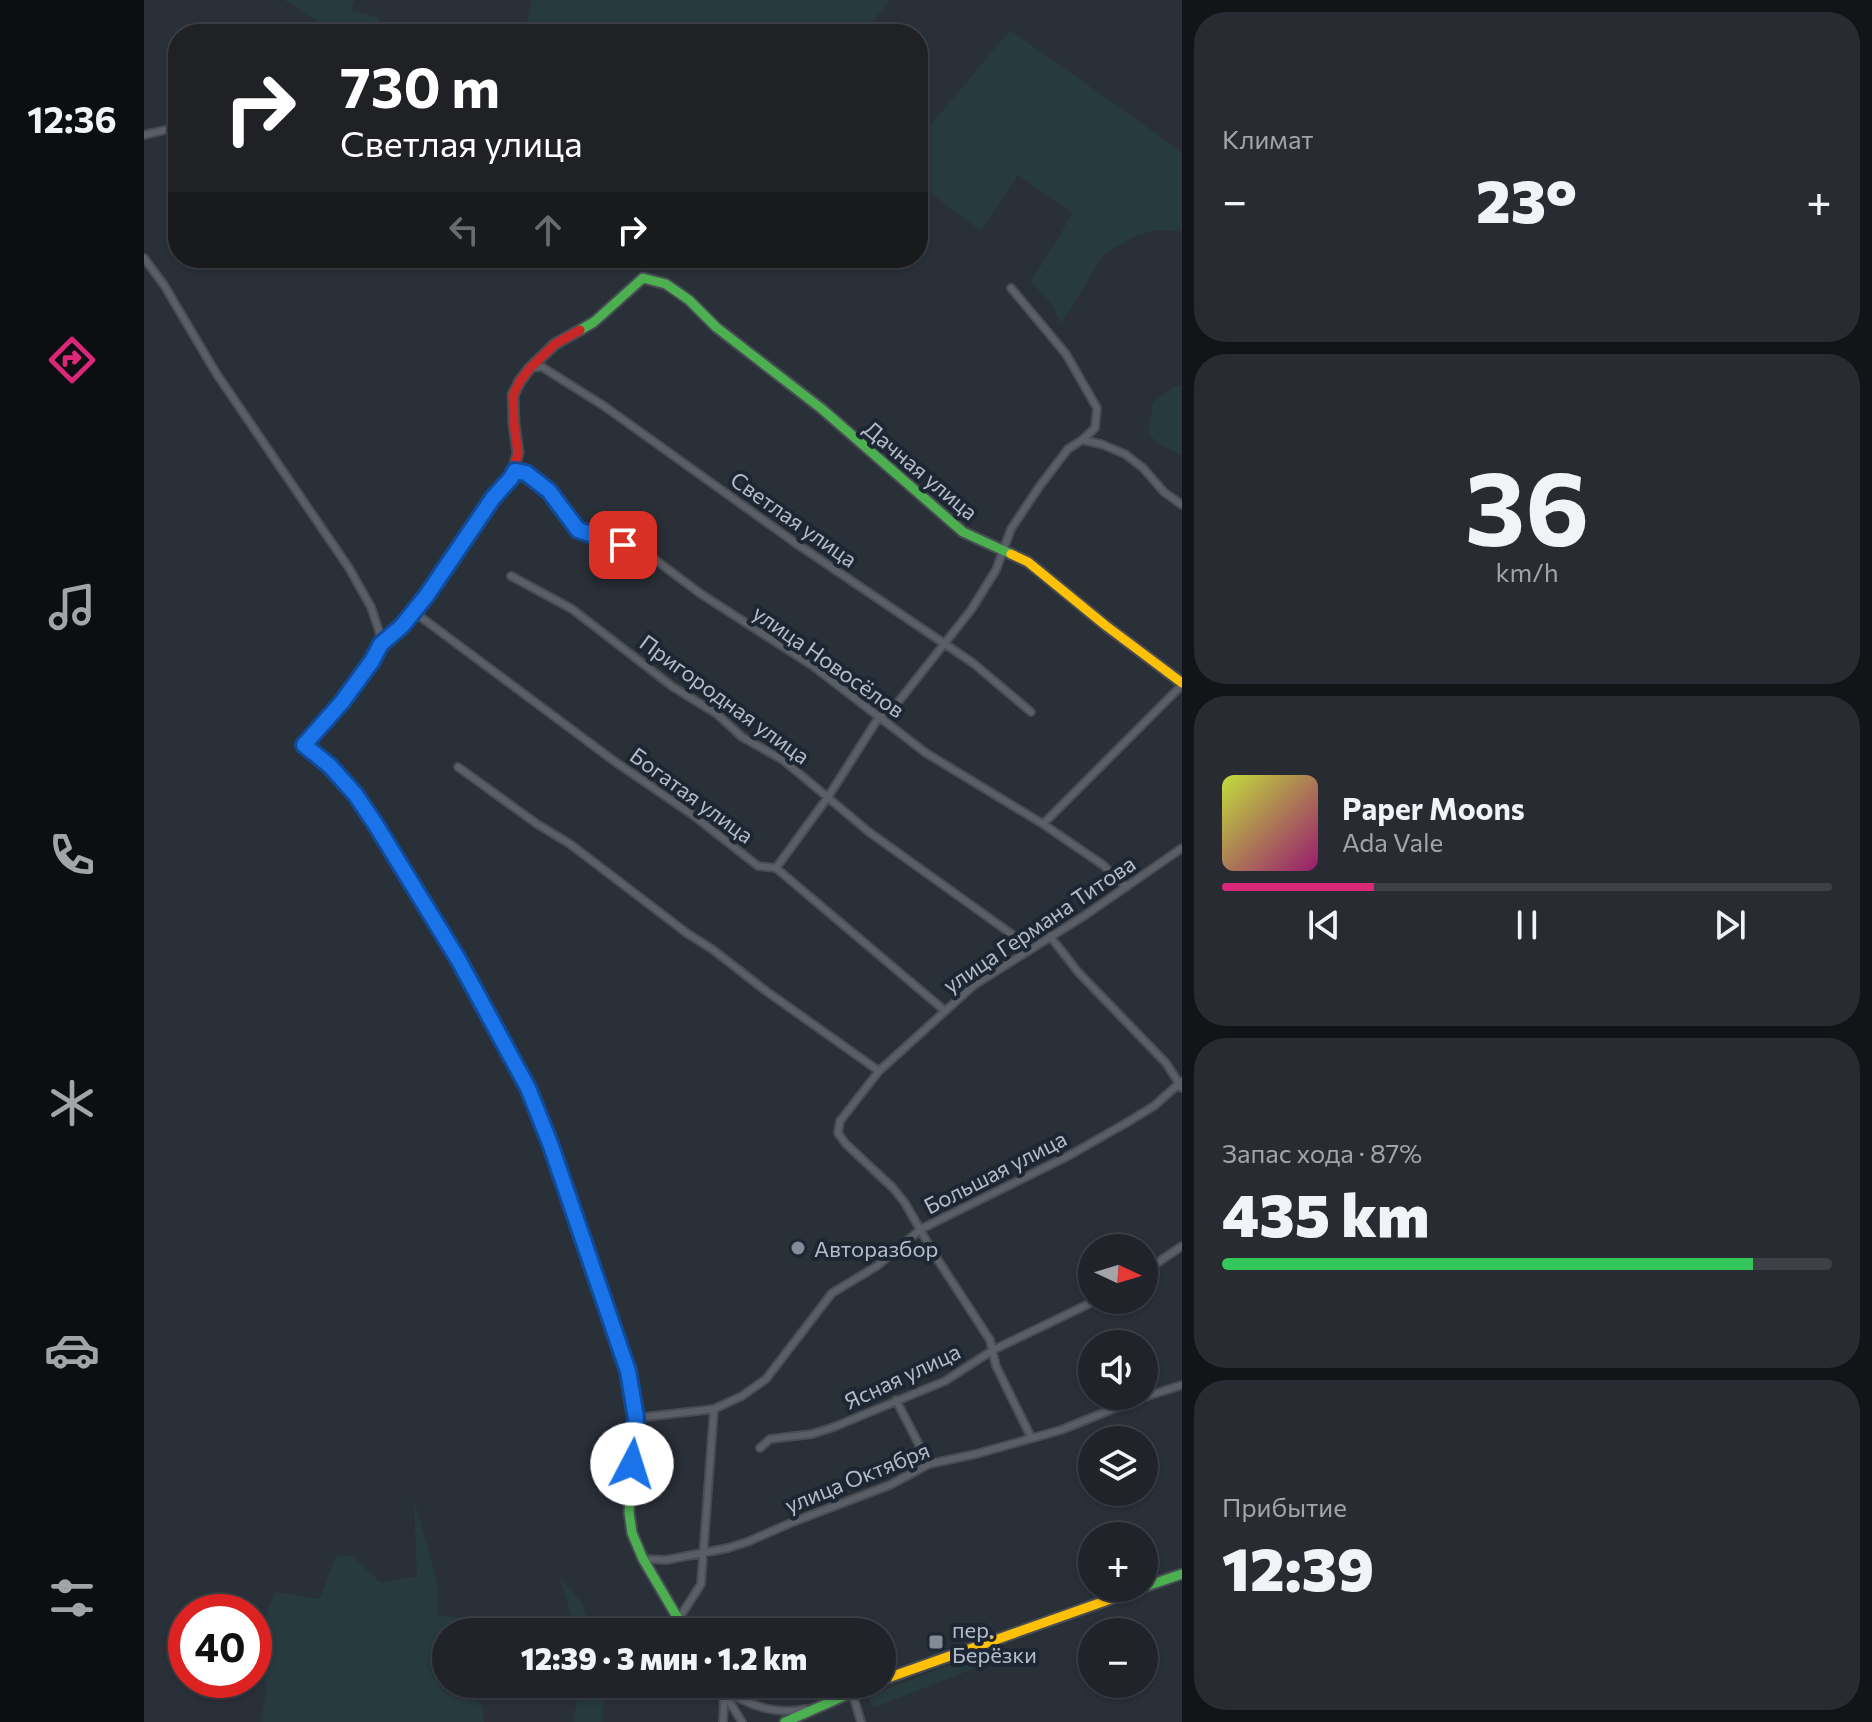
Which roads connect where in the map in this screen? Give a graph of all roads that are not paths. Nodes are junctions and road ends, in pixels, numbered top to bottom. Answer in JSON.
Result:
{"nodes":[{"id":1,"x":168,"y":129,"type":"edge"},
{"id":2,"x":144,"y":135,"type":"edge"},
{"id":3,"x":144,"y":258,"type":"edge"},
{"id":4,"x":1011,"y":288,"type":"dead end"},
{"id":5,"x":530,"y":368,"type":"junction"},
{"id":6,"x":1082,"y":440,"type":"junction"},
{"id":7,"x":515,"y":471,"type":"junction"},
{"id":8,"x":1182,"y":505,"type":"edge"},
{"id":9,"x":1004,"y":550,"type":"junction"},
{"id":10,"x":511,"y":576,"type":"dead end"},
{"id":11,"x":414,"y":612,"type":"junction"},
{"id":12,"x":381,"y":644,"type":"junction"},
{"id":13,"x":943,"y":644,"type":"junction"},
{"id":14,"x":1182,"y":684,"type":"edge"},
{"id":15,"x":1031,"y":712,"type":"dead end"},
{"id":16,"x":879,"y":717,"type":"junction"},
{"id":17,"x":458,"y":767,"type":"dead end"},
{"id":18,"x":828,"y":797,"type":"junction"},
{"id":19,"x":1043,"y":824,"type":"junction"},
{"id":20,"x":1182,"y":848,"type":"edge"},
{"id":21,"x":776,"y":868,"type":"junction"},
{"id":22,"x":1126,"y":887,"type":"junction"},
{"id":23,"x":1050,"y":936,"type":"junction"},
{"id":24,"x":1031,"y":948,"type":"junction"},
{"id":25,"x":944,"y":1010,"type":"junction"},
{"id":26,"x":879,"y":1071,"type":"junction"},
{"id":27,"x":1181,"y":1084,"type":"edge"},
{"id":28,"x":921,"y":1229,"type":"junction"},
{"id":29,"x":1182,"y":1246,"type":"edge"},
{"id":30,"x":1158,"y":1262,"type":"edge"},
{"id":31,"x":1078,"y":1309,"type":"edge"},
{"id":32,"x":993,"y":1350,"type":"junction"},
{"id":33,"x":1182,"y":1385,"type":"edge"},
{"id":34,"x":896,"y":1400,"type":"junction"},
{"id":35,"x":714,"y":1409,"type":"junction"},
{"id":36,"x":636,"y":1418,"type":"junction"},
{"id":37,"x":1031,"y":1437,"type":"junction"},
{"id":38,"x":760,"y":1448,"type":"dead end"},
{"id":39,"x":929,"y":1464,"type":"junction"},
{"id":40,"x":704,"y":1553,"type":"junction"},
{"id":41,"x":643,"y":1559,"type":"junction"},
{"id":42,"x":1182,"y":1574,"type":"edge"},
{"id":43,"x":1158,"y":1583,"type":"edge"},
{"id":44,"x":1103,"y":1602,"type":"edge"},
{"id":45,"x":677,"y":1618,"type":"edge"},
{"id":46,"x":679,"y":1618,"type":"edge"},
{"id":47,"x":896,"y":1675,"type":"edge"},
{"id":48,"x":723,"y":1698,"type":"edge"},
{"id":49,"x":728,"y":1698,"type":"edge"},
{"id":50,"x":740,"y":1698,"type":"edge"},
{"id":51,"x":838,"y":1698,"type":"edge"},
{"id":52,"x":854,"y":1698,"type":"edge"},
{"id":53,"x":816,"y":1707,"type":"junction"},
{"id":54,"x":723,"y":1722,"type":"edge"},
{"id":55,"x":742,"y":1722,"type":"edge"},
{"id":56,"x":785,"y":1722,"type":"edge"},
{"id":57,"x":861,"y":1722,"type":"edge"}],
"edges":[{"from":1,"to":2,"type":"street"},
{"from":3,"to":12,"type":"street"},
{"from":4,"to":6,"type":"street"},
{"from":5,"to":7,"type":"street"},
{"from":5,"to":9,"type":"street","name":"Дачная улица"},
{"from":5,"to":13,"type":"street","name":"Светлая улица"},
{"from":6,"to":8,"type":"street"},
{"from":6,"to":9,"type":"street"},
{"from":7,"to":11,"type":"street"},
{"from":7,"to":16,"type":"street","name":"улица Новосёлов"},
{"from":9,"to":13,"type":"street"},
{"from":9,"to":14,"type":"street","name":"Дачная улица"},
{"from":10,"to":18,"type":"street","name":"Пригородная улица"},
{"from":11,"to":12,"type":"street"},
{"from":11,"to":21,"type":"street","name":"Богатая улица"},
{"from":12,"to":36,"type":"street"},
{"from":13,"to":15,"type":"street","name":"Светлая улица"},
{"from":13,"to":16,"type":"street"},
{"from":14,"to":19,"type":"street"},
{"from":16,"to":18,"type":"street"},
{"from":16,"to":19,"type":"street","name":"улица Новосёлов"},
{"from":17,"to":26,"type":"street"},
{"from":18,"to":21,"type":"street"},
{"from":18,"to":24,"type":"street","name":"Пригородная улица"},
{"from":19,"to":22,"type":"street","name":"улица Новосёлов"},
{"from":20,"to":22,"type":"street","name":"улица Германа Титова"},
{"from":21,"to":25,"type":"street","name":"Богатая улица"},
{"from":22,"to":23,"type":"street","name":"улица Германа Титова"},
{"from":23,"to":24,"type":"street","name":"улица Германа Титова"},
{"from":23,"to":27,"type":"street"},
{"from":24,"to":25,"type":"street","name":"улица Германа Титова"},
{"from":25,"to":26,"type":"street","name":"улица Германа Титова"},
{"from":26,"to":28,"type":"street","name":"улица Германа Титова"},
{"from":27,"to":28,"type":"street","name":"Большая улица"},
{"from":28,"to":32,"type":"street"},
{"from":28,"to":35,"type":"street","name":"Большая улица"},
{"from":29,"to":30,"type":"street"},
{"from":31,"to":32,"type":"street","name":"Ясная улица"},
{"from":32,"to":34,"type":"street","name":"Ясная улица"},
{"from":32,"to":37,"type":"street"},
{"from":33,"to":37,"type":"street","name":"улица Октября"},
{"from":34,"to":38,"type":"street","name":"Ясная улица"},
{"from":34,"to":39,"type":"street"},
{"from":35,"to":36,"type":"street","name":"Большая улица"},
{"from":35,"to":40,"type":"street"},
{"from":36,"to":41,"type":"street"},
{"from":37,"to":39,"type":"street","name":"улица Октября"},
{"from":39,"to":40,"type":"street","name":"улица Октября"},
{"from":40,"to":41,"type":"street","name":"улица Октября"},
{"from":40,"to":46,"type":"street"},
{"from":41,"to":45,"type":"street"},
{"from":42,"to":43,"type":"street"},
{"from":44,"to":47,"type":"street"},
{"from":48,"to":54,"type":"street"},
{"from":49,"to":55,"type":"street"},
{"from":50,"to":53,"type":"street"},
{"from":51,"to":53,"type":"street"},
{"from":52,"to":57,"type":"street"},
{"from":53,"to":56,"type":"street"}]}
